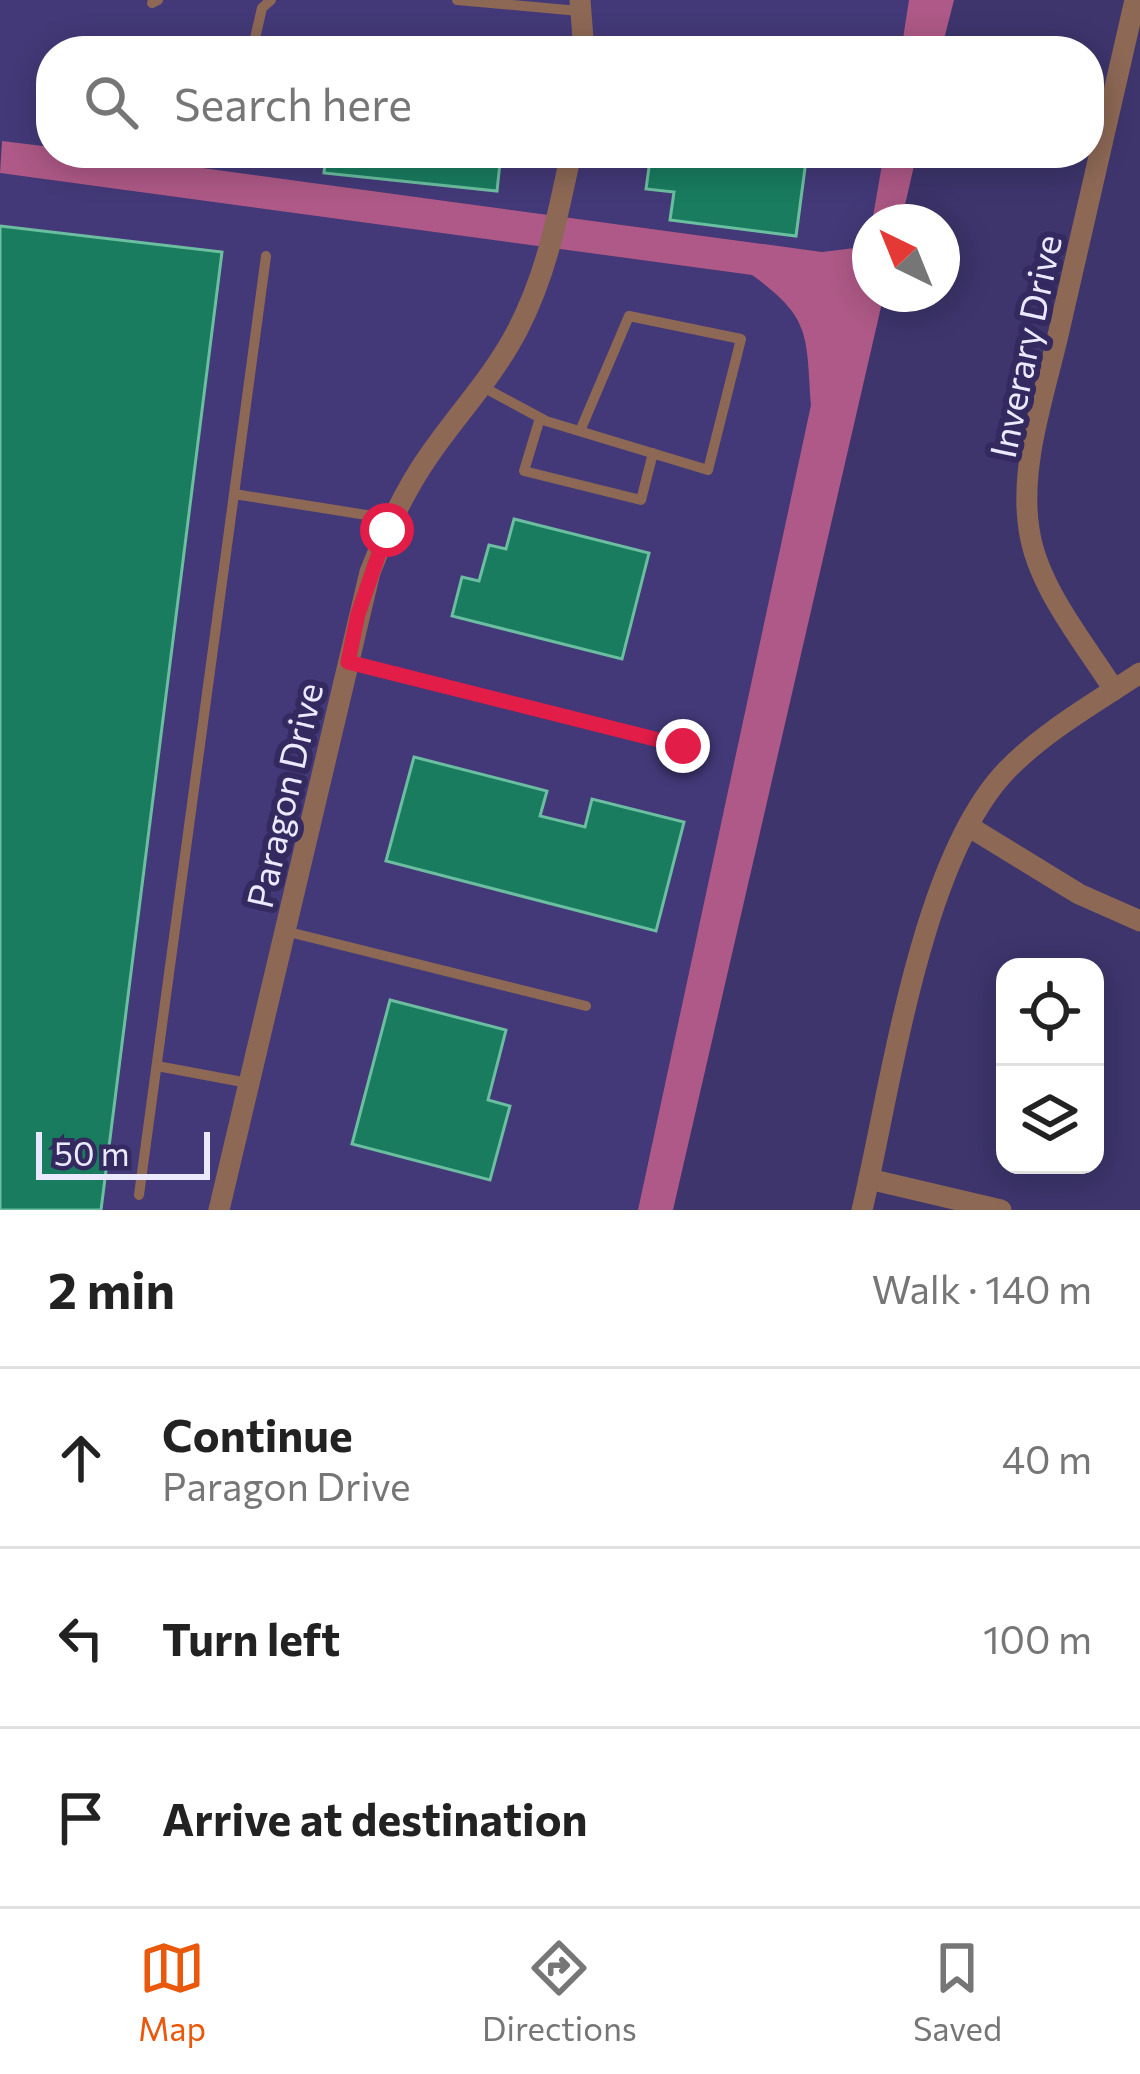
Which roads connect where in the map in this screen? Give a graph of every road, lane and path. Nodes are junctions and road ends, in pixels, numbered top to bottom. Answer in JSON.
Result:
{"nodes":[{"id":1,"x":271,"y":0,"type":"edge"},
{"id":2,"x":457,"y":0,"type":"edge"},
{"id":3,"x":1136,"y":0,"type":"edge"},
{"id":4,"x":581,"y":6,"type":"edge"},
{"id":5,"x":255,"y":36,"type":"edge"},
{"id":6,"x":583,"y":36,"type":"edge"},
{"id":7,"x":1104,"y":138,"type":"edge"},
{"id":8,"x":568,"y":168,"type":"edge"},
{"id":9,"x":1097,"y":168,"type":"edge"},
{"id":10,"x":266,"y":256,"type":"dead end"},
{"id":11,"x":483,"y":387,"type":"junction"},
{"id":12,"x":540,"y":418,"type":"junction"},
{"id":13,"x":580,"y":430,"type":"junction"},
{"id":14,"x":653,"y":453,"type":"junction"},
{"id":15,"x":234,"y":494,"type":"junction"},
{"id":16,"x":392,"y":520,"type":"junction"},
{"id":17,"x":348,"y":662,"type":"junction"},
{"id":18,"x":1140,"y":674,"type":"edge"},
{"id":19,"x":1114,"y":690,"type":"junction"},
{"id":20,"x":683,"y":746,"type":"dead end"},
{"id":21,"x":968,"y":826,"type":"junction"},
{"id":22,"x":1140,"y":921,"type":"edge"},
{"id":23,"x":285,"y":931,"type":"junction"},
{"id":24,"x":586,"y":1006,"type":"dead end"},
{"id":25,"x":157,"y":1066,"type":"junction"},
{"id":26,"x":250,"y":1084,"type":"junction"},
{"id":27,"x":869,"y":1179,"type":"junction"},
{"id":28,"x":139,"y":1195,"type":"dead end"},
{"id":29,"x":219,"y":1210,"type":"edge"},
{"id":30,"x":862,"y":1210,"type":"edge"},
{"id":31,"x":1001,"y":1210,"type":"edge"}],
"edges":[{"from":1,"to":5,"type":"lane"},
{"from":2,"to":4,"type":"lane"},
{"from":3,"to":7,"type":"street","name":"Inverary Drive"},
{"from":4,"to":6,"type":"street"},
{"from":8,"to":11,"type":"street","name":"Paragon Drive"},
{"from":9,"to":19,"type":"street","name":"Inverary Drive"},
{"from":10,"to":15,"type":"lane"},
{"from":11,"to":12,"type":"lane"},
{"from":11,"to":16,"type":"street","name":"Paragon Drive"},
{"from":12,"to":13,"type":"lane"},
{"from":12,"to":14,"type":"lane"},
{"from":13,"to":14,"type":"lane"},
{"from":13,"to":14,"type":"lane"},
{"from":15,"to":16,"type":"lane"},
{"from":15,"to":25,"type":"lane"},
{"from":16,"to":17,"type":"street","name":"Paragon Drive"},
{"from":17,"to":20,"type":"lane"},
{"from":17,"to":23,"type":"street","name":"Paragon Drive"},
{"from":18,"to":19,"type":"street"},
{"from":19,"to":21,"type":"street"},
{"from":21,"to":22,"type":"street"},
{"from":21,"to":27,"type":"street"},
{"from":23,"to":24,"type":"lane"},
{"from":23,"to":26,"type":"street","name":"Paragon Drive"},
{"from":25,"to":26,"type":"lane"},
{"from":25,"to":28,"type":"lane"},
{"from":26,"to":29,"type":"street","name":"Paragon Drive"},
{"from":27,"to":30,"type":"street"},
{"from":27,"to":31,"type":"street"}]}
